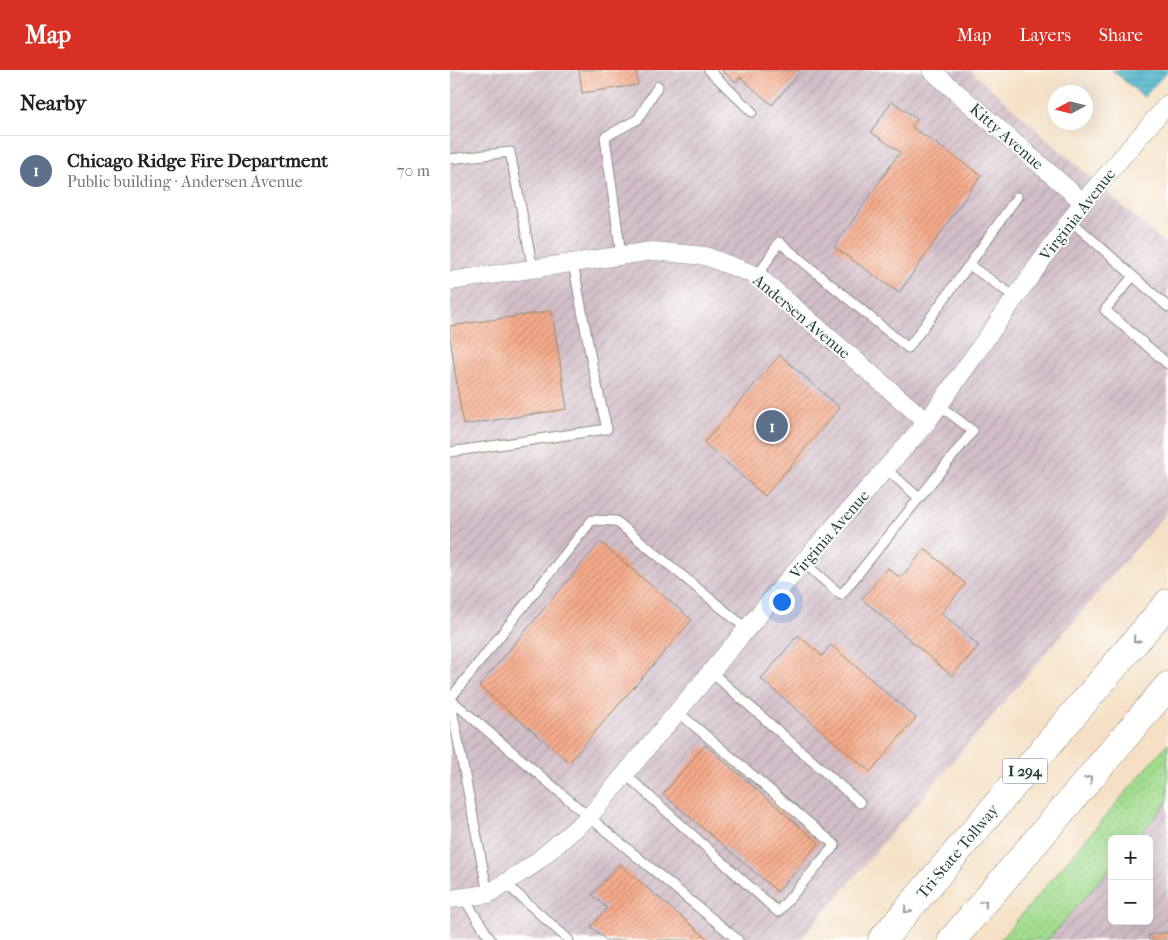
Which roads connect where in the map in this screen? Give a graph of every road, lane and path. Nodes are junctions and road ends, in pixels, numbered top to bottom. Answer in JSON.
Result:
{"nodes":[{"id":1,"x":710,"y":70,"type":"edge"},
{"id":2,"x":931,"y":70,"type":"edge"},
{"id":3,"x":658,"y":86,"type":"dead end"},
{"id":4,"x":1168,"y":104,"type":"edge"},
{"id":5,"x":752,"y":112,"type":"dead end"},
{"id":6,"x":450,"y":159,"type":"edge"},
{"id":7,"x":1017,"y":197,"type":"dead end"},
{"id":8,"x":1083,"y":202,"type":"junction"},
{"id":9,"x":1070,"y":220,"type":"junction"},
{"id":10,"x":621,"y":255,"type":"junction"},
{"id":11,"x":573,"y":263,"type":"junction"},
{"id":12,"x":969,"y":265,"type":"junction"},
{"id":13,"x":533,"y":269,"type":"junction"},
{"id":14,"x":758,"y":276,"type":"junction"},
{"id":15,"x":1133,"y":276,"type":"junction"},
{"id":16,"x":450,"y":281,"type":"edge"},
{"id":17,"x":1015,"y":297,"type":"junction"},
{"id":18,"x":1168,"y":307,"type":"edge"},
{"id":19,"x":1168,"y":364,"type":"edge"},
{"id":20,"x":939,"y":405,"type":"junction"},
{"id":21,"x":927,"y":422,"type":"junction"},
{"id":22,"x":450,"y":452,"type":"edge"},
{"id":23,"x":886,"y":469,"type":"junction"},
{"id":24,"x":919,"y":498,"type":"junction"},
{"id":25,"x":803,"y":562,"type":"junction"},
{"id":26,"x":1168,"y":603,"type":"edge"},
{"id":27,"x":747,"y":630,"type":"junction"},
{"id":28,"x":711,"y":672,"type":"junction"},
{"id":29,"x":1168,"y":686,"type":"edge"},
{"id":30,"x":450,"y":699,"type":"edge"},
{"id":31,"x":678,"y":712,"type":"junction"},
{"id":32,"x":624,"y":774,"type":"junction"},
{"id":33,"x":860,"y":803,"type":"dead end"},
{"id":34,"x":589,"y":817,"type":"junction"},
{"id":35,"x":505,"y":883,"type":"junction"},
{"id":36,"x":488,"y":894,"type":"junction"},
{"id":37,"x":456,"y":898,"type":"edge"},
{"id":38,"x":491,"y":940,"type":"edge"},
{"id":39,"x":569,"y":940,"type":"edge"},
{"id":40,"x":738,"y":940,"type":"edge"},
{"id":41,"x":882,"y":940,"type":"edge"},
{"id":42,"x":952,"y":940,"type":"edge"}],
"edges":[{"from":1,"to":5,"type":"lane"},
{"from":2,"to":8,"type":"street","name":"Kitty Avenue"},
{"from":3,"to":10,"type":"lane"},
{"from":4,"to":8,"type":"street","name":"Virginia Avenue"},
{"from":6,"to":13,"type":"lane"},
{"from":7,"to":12,"type":"lane"},
{"from":8,"to":9,"type":"street","name":"Virginia Avenue"},
{"from":9,"to":15,"type":"lane"},
{"from":9,"to":17,"type":"street","name":"Virginia Avenue"},
{"from":10,"to":11,"type":"street","name":"Andersen Avenue"},
{"from":10,"to":14,"type":"street","name":"Andersen Avenue"},
{"from":11,"to":13,"type":"street","name":"Andersen Avenue"},
{"from":11,"to":22,"type":"lane"},
{"from":12,"to":14,"type":"lane"},
{"from":12,"to":17,"type":"lane"},
{"from":13,"to":16,"type":"street","name":"Andersen Avenue"},
{"from":14,"to":21,"type":"street","name":"Andersen Avenue"},
{"from":15,"to":18,"type":"lane"},
{"from":15,"to":19,"type":"lane"},
{"from":17,"to":20,"type":"street","name":"Virginia Avenue"},
{"from":20,"to":21,"type":"street","name":"Virginia Avenue"},
{"from":20,"to":24,"type":"lane"},
{"from":21,"to":23,"type":"street","name":"Virginia Avenue"},
{"from":23,"to":24,"type":"lane"},
{"from":23,"to":25,"type":"street","name":"Virginia Avenue"},
{"from":24,"to":25,"type":"lane"},
{"from":25,"to":27,"type":"street","name":"Virginia Avenue"},
{"from":26,"to":41,"type":"highway","name":"Tri-State Tollway","number":"I 294","one_way":true},
{"from":27,"to":28,"type":"street","name":"Virginia Avenue"},
{"from":27,"to":30,"type":"lane"},
{"from":28,"to":31,"type":"street","name":"Virginia Avenue"},
{"from":28,"to":33,"type":"lane"},
{"from":42,"to":29,"type":"highway","one_way":true},
{"from":30,"to":34,"type":"lane"},
{"from":30,"to":36,"type":"lane"},
{"from":31,"to":32,"type":"street","name":"Virginia Avenue"},
{"from":31,"to":32,"type":"lane"},
{"from":32,"to":34,"type":"street","name":"Virginia Avenue"},
{"from":34,"to":35,"type":"street","name":"Virginia Avenue"},
{"from":34,"to":40,"type":"lane"},
{"from":35,"to":36,"type":"street","name":"Virginia Avenue"},
{"from":35,"to":39,"type":"lane"},
{"from":36,"to":37,"type":"street","name":"Virginia Avenue"},
{"from":37,"to":38,"type":"lane"}]}
